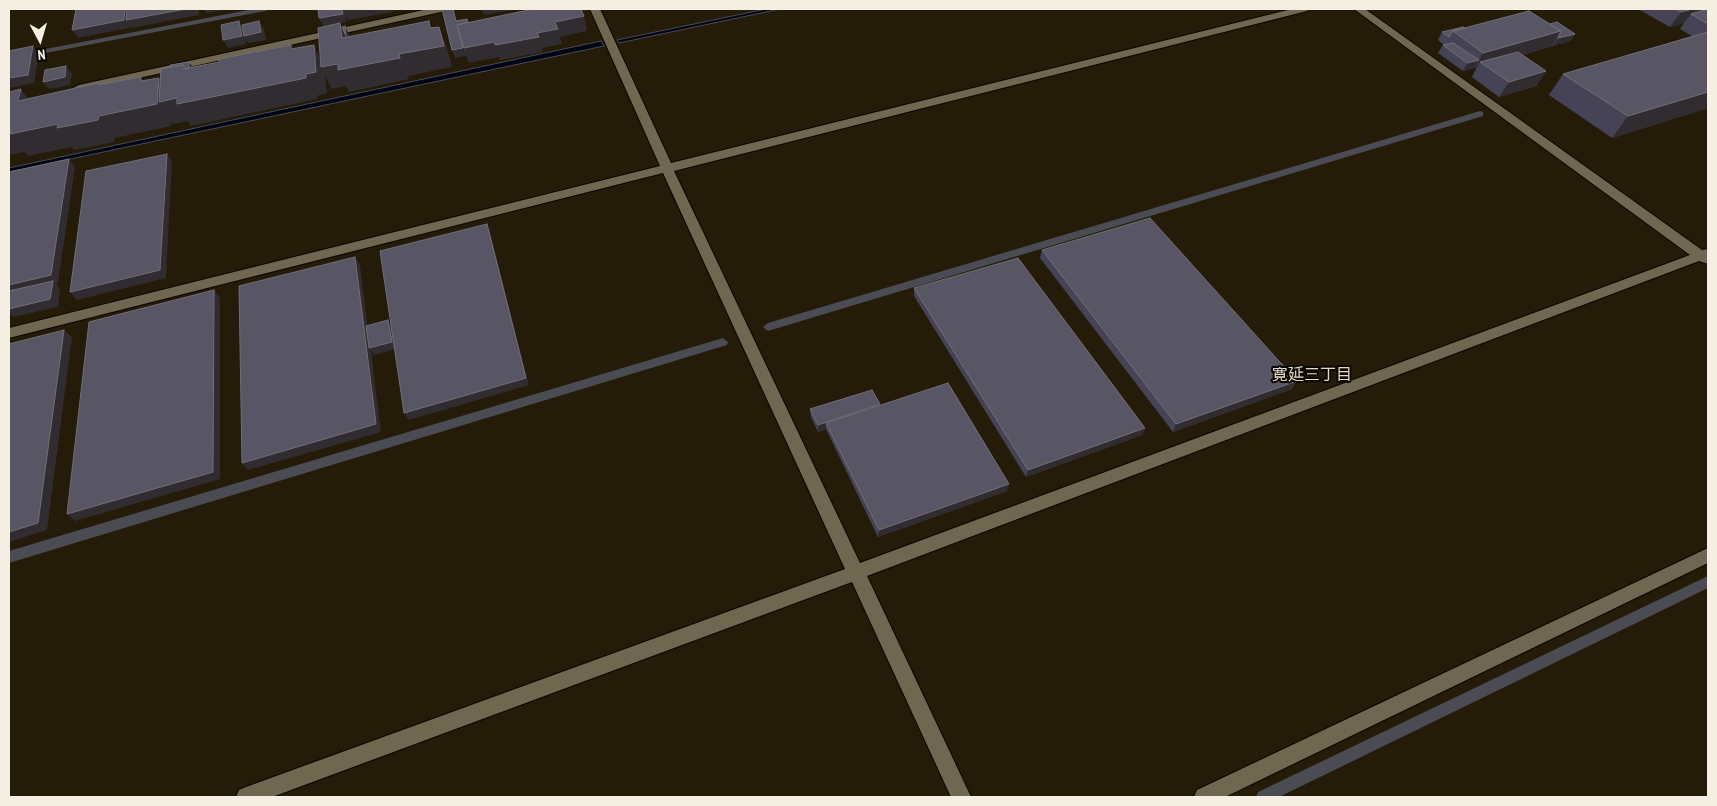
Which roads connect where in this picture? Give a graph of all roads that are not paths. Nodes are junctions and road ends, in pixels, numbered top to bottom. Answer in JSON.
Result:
{"nodes":[{"id":1,"x":441,"y":9,"type":"edge"},
{"id":2,"x":595,"y":9,"type":"edge"},
{"id":3,"x":1303,"y":9,"type":"edge"},
{"id":4,"x":1359,"y":9,"type":"edge"},
{"id":5,"x":66,"y":91,"type":"edge"},
{"id":6,"x":667,"y":168,"type":"junction"},
{"id":7,"x":1705,"y":257,"type":"edge"},
{"id":8,"x":9,"y":333,"type":"edge"},
{"id":9,"x":1708,"y":555,"type":"edge"},
{"id":10,"x":857,"y":572,"type":"junction"},
{"id":11,"x":246,"y":797,"type":"edge"},
{"id":12,"x":961,"y":797,"type":"edge"},
{"id":13,"x":1204,"y":797,"type":"edge"}],
"edges":[{"from":1,"to":5,"type":"street"},
{"from":2,"to":6,"type":"street"},
{"from":3,"to":6,"type":"street"},
{"from":4,"to":7,"type":"street"},
{"from":6,"to":8,"type":"street"},
{"from":6,"to":10,"type":"street"},
{"from":7,"to":10,"type":"street"},
{"from":9,"to":13,"type":"street"},
{"from":10,"to":11,"type":"street"},
{"from":10,"to":12,"type":"street"}]}
